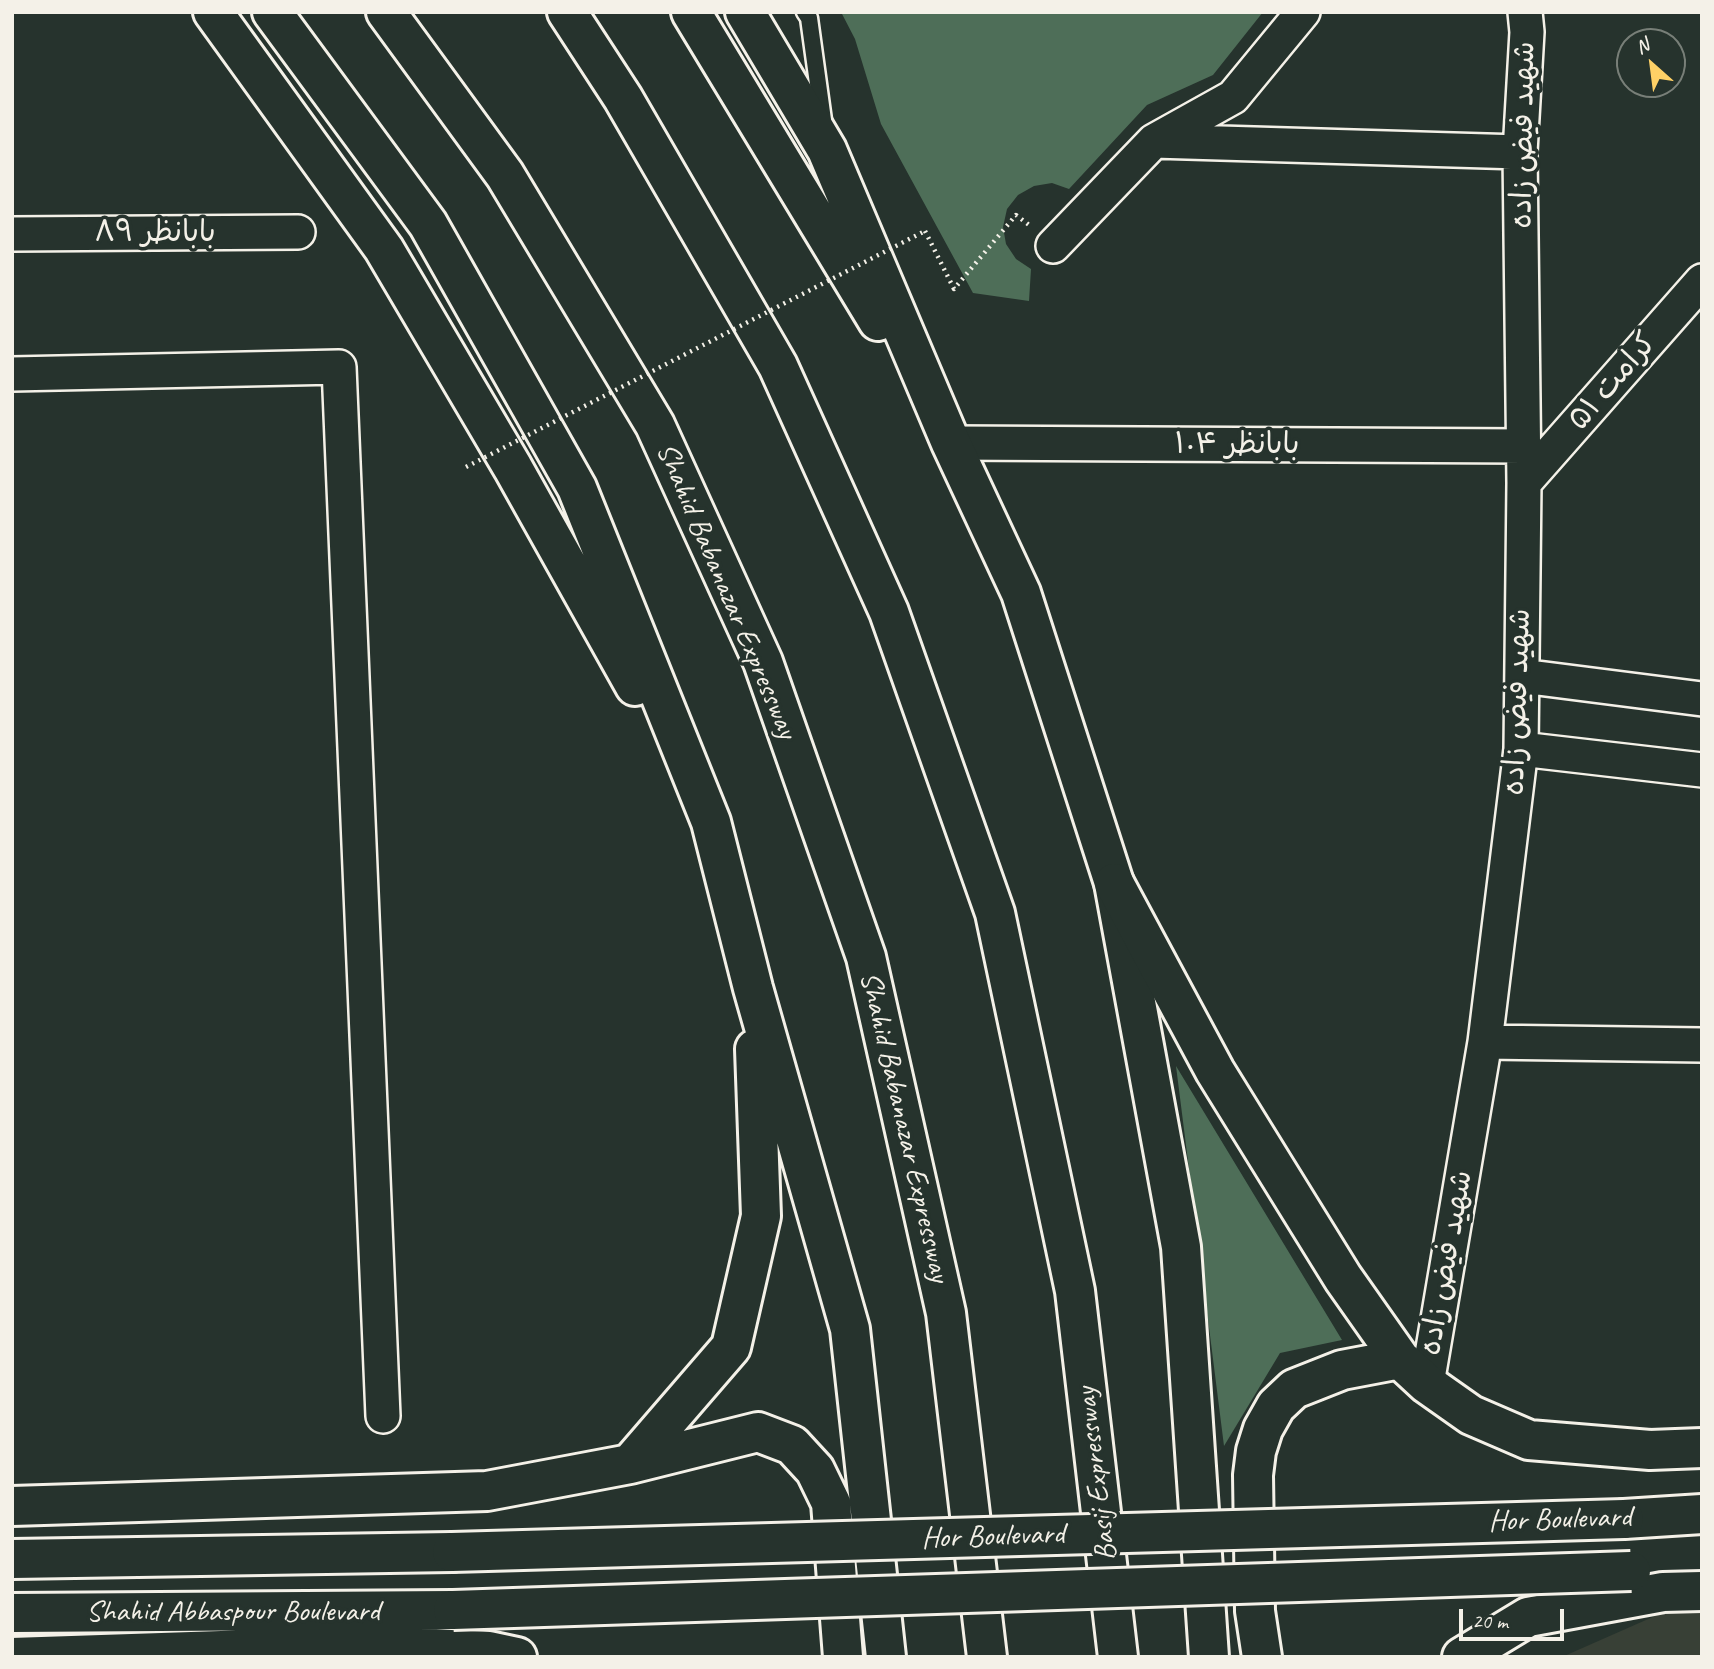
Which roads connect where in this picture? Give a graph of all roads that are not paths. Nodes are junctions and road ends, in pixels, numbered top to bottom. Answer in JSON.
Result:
{"nodes":[{"id":1,"x":213,"y":12,"type":"edge"},
{"id":2,"x":272,"y":12,"type":"edge"},
{"id":3,"x":386,"y":12,"type":"edge"},
{"id":4,"x":567,"y":12,"type":"edge"},
{"id":5,"x":691,"y":12,"type":"edge"},
{"id":6,"x":745,"y":12,"type":"edge"},
{"id":7,"x":805,"y":12,"type":"edge"},
{"id":8,"x":1303,"y":12,"type":"edge"},
{"id":9,"x":1532,"y":19,"type":"edge"},
{"id":10,"x":1154,"y":141,"type":"junction"},
{"id":11,"x":827,"y":150,"type":"junction"},
{"id":12,"x":1520,"y":152,"type":"junction"},
{"id":13,"x":298,"y":232,"type":"dead end"},
{"id":14,"x":12,"y":234,"type":"edge"},
{"id":15,"x":1053,"y":246,"type":"road end"},
{"id":16,"x":1702,"y":281,"type":"edge"},
{"id":17,"x":12,"y":374,"type":"edge"},
{"id":18,"x":951,"y":443,"type":"junction"},
{"id":19,"x":1524,"y":446,"type":"junction"},
{"id":20,"x":1524,"y":483,"type":"junction"},
{"id":21,"x":1522,"y":676,"type":"junction"},
{"id":22,"x":1702,"y":699,"type":"edge"},
{"id":23,"x":1521,"y":750,"type":"junction"},
{"id":24,"x":1702,"y":769,"type":"edge"},
{"id":25,"x":711,"y":822,"type":"junction"},
{"id":26,"x":1114,"y":883,"type":"junction"},
{"id":27,"x":753,"y":988,"type":"junction"},
{"id":28,"x":1485,"y":1042,"type":"junction"},
{"id":29,"x":1702,"y":1045,"type":"edge"},
{"id":30,"x":1413,"y":1372,"type":"junction"},
{"id":31,"x":383,"y":1416,"type":"dead end"},
{"id":32,"x":1702,"y":1448,"type":"edge"},
{"id":33,"x":630,"y":1464,"type":"junction"},
{"id":34,"x":12,"y":1506,"type":"edge"},
{"id":35,"x":1702,"y":1514,"type":"edge"},
{"id":36,"x":452,"y":1552,"type":"joint"},
{"id":37,"x":12,"y":1559,"type":"edge"},
{"id":38,"x":1702,"y":1566,"type":"edge"},
{"id":39,"x":1702,"y":1591,"type":"edge"},
{"id":40,"x":453,"y":1610,"type":"joint"},
{"id":41,"x":12,"y":1613,"type":"edge"},
{"id":42,"x":12,"y":1657,"type":"edge"},
{"id":43,"x":517,"y":1657,"type":"edge"},
{"id":44,"x":843,"y":1657,"type":"edge"},
{"id":45,"x":886,"y":1657,"type":"edge"},
{"id":46,"x":987,"y":1657,"type":"edge"},
{"id":47,"x":1118,"y":1657,"type":"edge"},
{"id":48,"x":1209,"y":1657,"type":"edge"},
{"id":49,"x":1262,"y":1657,"type":"edge"},
{"id":50,"x":1462,"y":1657,"type":"edge"}],
"edges":[{"from":1,"to":25,"type":"main road"},
{"from":2,"to":25,"type":"main road"},
{"from":3,"to":46,"type":"main road","name":"Shahid Babanazar Expressway"},
{"from":4,"to":47,"type":"main road","name":"Basij Expressway"},
{"from":5,"to":18,"type":"main road"},
{"from":6,"to":11,"type":"main road"},
{"from":7,"to":11,"type":"lane"},
{"from":8,"to":10,"type":"street"},
{"from":9,"to":12,"type":"street","name":"شهید فیض زاده"},
{"from":10,"to":12,"type":"street"},
{"from":10,"to":15,"type":"street"},
{"from":11,"to":18,"type":"main road"},
{"from":12,"to":19,"type":"street","name":"شهید فیض زاده"},
{"from":13,"to":14,"type":"street","name":"بابانظر ۸۹"},
{"from":16,"to":20,"type":"street","name":"کرامت ۵۱"},
{"from":17,"to":31,"type":"street"},
{"from":18,"to":19,"type":"street","name":"بابانظر ۱۰۴"},
{"from":18,"to":26,"type":"main road"},
{"from":19,"to":20,"type":"street","name":"شهید فیض زاده"},
{"from":20,"to":21,"type":"street","name":"شهید فیض زاده"},
{"from":21,"to":22,"type":"street"},
{"from":21,"to":23,"type":"street","name":"شهید فیض زاده"},
{"from":23,"to":24,"type":"street"},
{"from":23,"to":28,"type":"street","name":"شهید فیض زاده"},
{"from":25,"to":27,"type":"main road"},
{"from":26,"to":30,"type":"main road"},
{"from":26,"to":48,"type":"main road"},
{"from":27,"to":33,"type":"main road"},
{"from":27,"to":45,"type":"main road"},
{"from":28,"to":29,"type":"street"},
{"from":28,"to":30,"type":"street","name":"شهید فیض زاده"},
{"from":30,"to":32,"type":"main road"},
{"from":30,"to":49,"type":"main road"},
{"from":33,"to":34,"type":"main road"},
{"from":33,"to":44,"type":"main road"},
{"from":35,"to":36,"type":"main road","name":"Hor Boulevard","bridge":true},
{"from":36,"to":37,"type":"main road","name":"Shahid Abbaspour Boulevard"},
{"from":38,"to":40,"type":"main road","name":"Hor Boulevard","bridge":true},
{"from":39,"to":50,"type":"main road"},
{"from":40,"to":41,"type":"main road","name":"Shahid Abbaspour Boulevard"},
{"from":42,"to":43,"type":"main road"}]}
